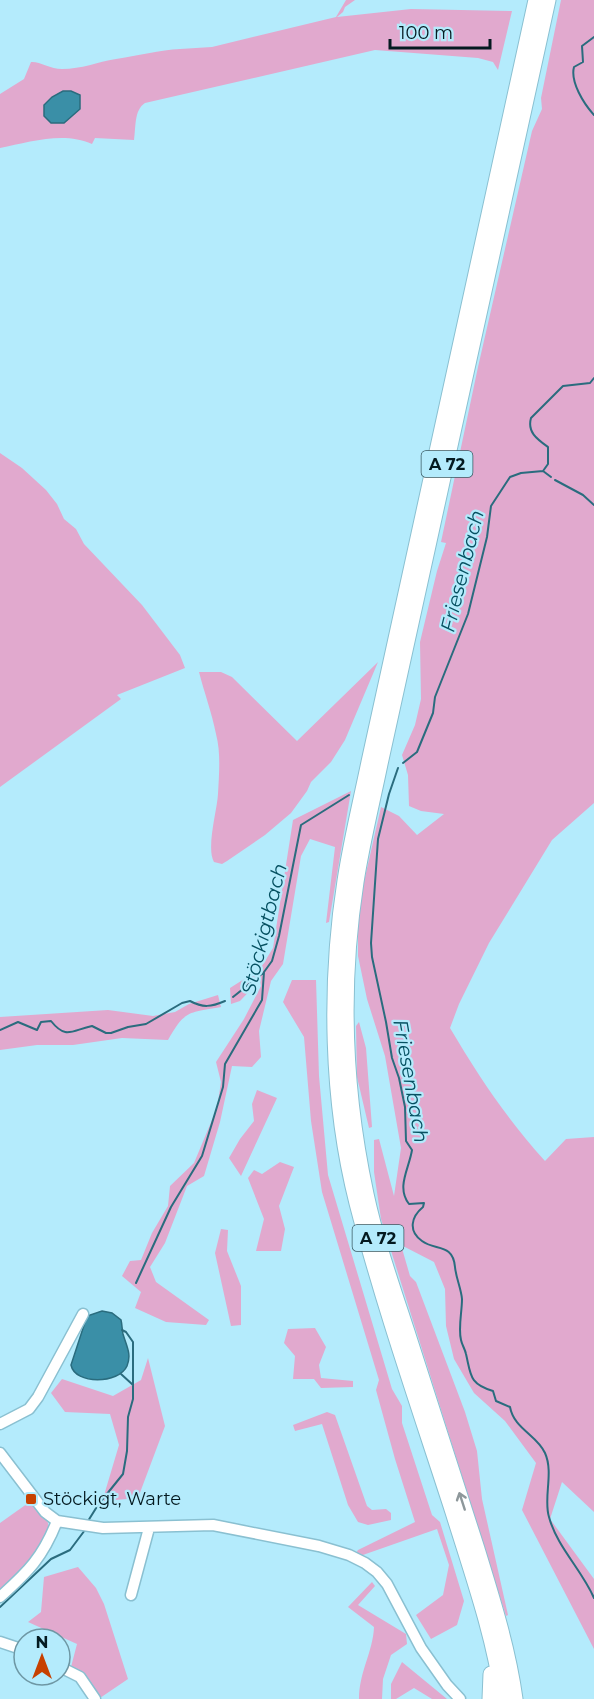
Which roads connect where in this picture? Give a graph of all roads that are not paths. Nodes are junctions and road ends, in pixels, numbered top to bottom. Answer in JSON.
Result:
{"nodes":[{"id":1,"x":536,"y":0,"type":"edge"},
{"id":2,"x":548,"y":0,"type":"edge"},
{"id":3,"x":380,"y":740,"type":"junction"},
{"id":4,"x":375,"y":763,"type":"junction"},
{"id":5,"x":84,"y":1314,"type":"dead end"},
{"id":6,"x":0,"y":1424,"type":"edge"},
{"id":7,"x":1,"y":1458,"type":"edge"},
{"id":8,"x":57,"y":1521,"type":"junction"},
{"id":9,"x":149,"y":1528,"type":"junction"},
{"id":10,"x":131,"y":1595,"type":"dead end"},
{"id":11,"x":0,"y":1597,"type":"edge"},
{"id":12,"x":491,"y":1644,"type":"junction"},
{"id":13,"x":72,"y":1673,"type":"edge"},
{"id":14,"x":95,"y":1699,"type":"edge"},
{"id":15,"x":460,"y":1699,"type":"edge"},
{"id":16,"x":490,"y":1699,"type":"edge"},
{"id":17,"x":503,"y":1699,"type":"edge"},
{"id":18,"x":515,"y":1699,"type":"edge"}],
"edges":[{"from":1,"to":3,"type":"highway","number":"A 72"},
{"from":2,"to":3,"type":"highway","number":"A 72"},
{"from":3,"to":4,"type":"highway","number":"A 72"},
{"from":4,"to":12,"type":"highway","number":"A 72"},
{"from":18,"to":4,"type":"highway","number":"A 72","one_way":true},
{"from":5,"to":6,"type":"street"},
{"from":7,"to":8,"type":"street"},
{"from":8,"to":9,"type":"street"},
{"from":8,"to":11,"type":"street"},
{"from":9,"to":10,"type":"street"},
{"from":9,"to":15,"type":"street"},
{"from":12,"to":16,"type":"highway"},
{"from":12,"to":17,"type":"highway","number":"A 72"},
{"from":13,"to":14,"type":"street"}]}
